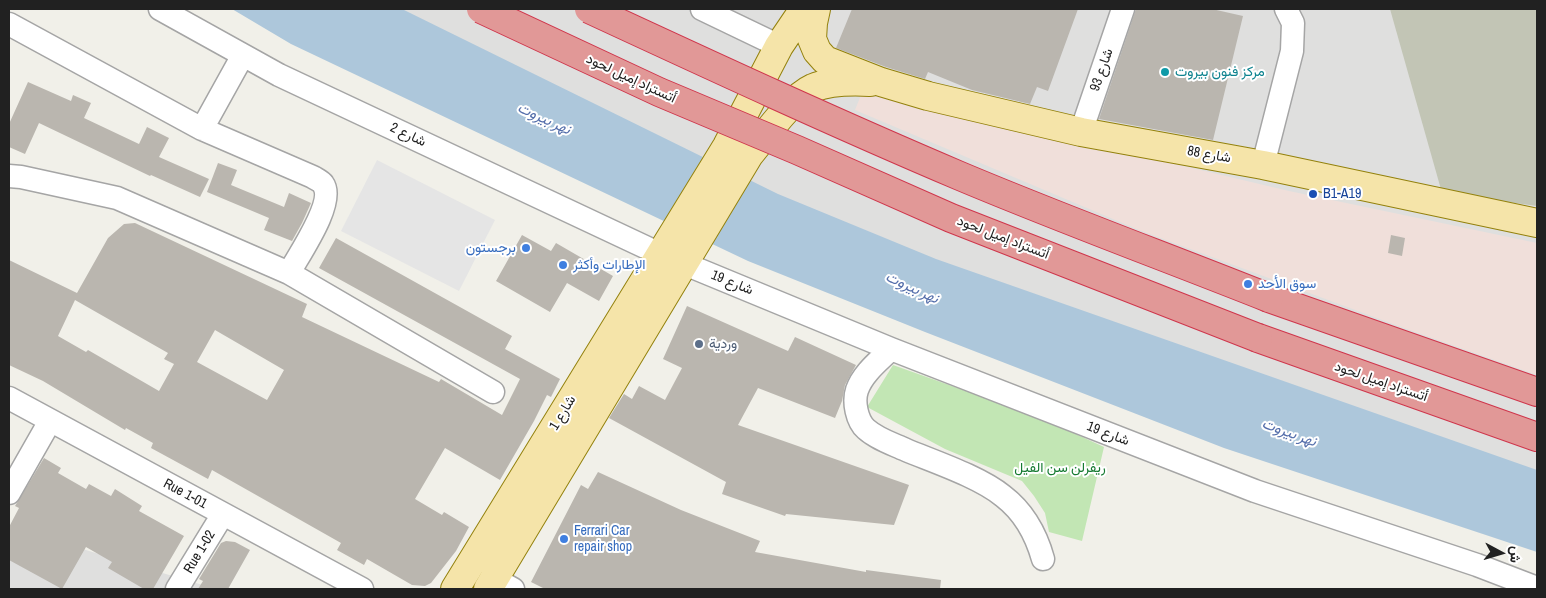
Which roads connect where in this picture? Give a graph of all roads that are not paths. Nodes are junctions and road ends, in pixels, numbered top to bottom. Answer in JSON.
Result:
{"nodes":[{"id":1,"x":160,"y":9,"type":"edge"},
{"id":2,"x":481,"y":9,"type":"edge"},
{"id":3,"x":588,"y":9,"type":"edge"},
{"id":4,"x":702,"y":9,"type":"edge"},
{"id":5,"x":804,"y":9,"type":"edge"},
{"id":6,"x":816,"y":9,"type":"edge"},
{"id":7,"x":1123,"y":9,"type":"edge"},
{"id":8,"x":1286,"y":9,"type":"edge"},
{"id":9,"x":9,"y":24,"type":"edge"},
{"id":10,"x":779,"y":46,"type":"junction"},
{"id":11,"x":243,"y":55,"type":"junction"},
{"id":12,"x":881,"y":82,"type":"junction"},
{"id":13,"x":202,"y":129,"type":"junction"},
{"id":14,"x":1081,"y":132,"type":"junction"},
{"id":15,"x":738,"y":150,"type":"junction"},
{"id":16,"x":1263,"y":165,"type":"junction"},
{"id":17,"x":9,"y":176,"type":"edge"},
{"id":18,"x":1537,"y":223,"type":"edge"},
{"id":19,"x":665,"y":245,"type":"junction"},
{"id":20,"x":690,"y":255,"type":"junction"},
{"id":21,"x":289,"y":273,"type":"junction"},
{"id":22,"x":891,"y":349,"type":"junction"},
{"id":23,"x":493,"y":392,"type":"dead end"},
{"id":24,"x":1537,"y":392,"type":"edge"},
{"id":25,"x":9,"y":398,"type":"edge"},
{"id":26,"x":50,"y":420,"type":"junction"},
{"id":27,"x":1537,"y":437,"type":"edge"},
{"id":28,"x":9,"y":493,"type":"edge"},
{"id":29,"x":223,"y":514,"type":"junction"},
{"id":30,"x":1043,"y":559,"type":"dead end"},
{"id":31,"x":499,"y":586,"type":"edge"},
{"id":32,"x":1537,"y":588,"type":"edge"},
{"id":33,"x":177,"y":589,"type":"edge"},
{"id":34,"x":362,"y":589,"type":"edge"},
{"id":35,"x":456,"y":589,"type":"edge"}],
"edges":[{"from":1,"to":11,"type":"street","name":"شارع 2"},
{"from":2,"to":27,"type":"highway","name":"أتستراد إميل لحود","bridge":true},
{"from":3,"to":24,"type":"highway","bridge":true},
{"from":4,"to":10,"type":"street"},
{"from":5,"to":10,"type":"main road"},
{"from":6,"to":12,"type":"main road"},
{"from":7,"to":14,"type":"street","name":"شارع 93"},
{"from":8,"to":16,"type":"street"},
{"from":9,"to":13,"type":"street"},
{"from":10,"to":15,"type":"main road"},
{"from":11,"to":13,"type":"street"},
{"from":11,"to":19,"type":"street","name":"شارع 2"},
{"from":12,"to":14,"type":"main road","name":"شارع 88"},
{"from":12,"to":15,"type":"main road"},
{"from":13,"to":21,"type":"street"},
{"from":14,"to":16,"type":"main road","name":"شارع 88"},
{"from":15,"to":19,"type":"main road","name":"شارع 1"},
{"from":15,"to":20,"type":"main road","name":"شارع 1"},
{"from":16,"to":18,"type":"main road","name":"شارع 88"},
{"from":17,"to":21,"type":"street"},
{"from":19,"to":35,"type":"main road","name":"شارع 1"},
{"from":20,"to":22,"type":"street","name":"شارع 19"},
{"from":20,"to":31,"type":"main road","name":"شارع 1"},
{"from":21,"to":23,"type":"street"},
{"from":22,"to":30,"type":"street"},
{"from":22,"to":32,"type":"street","name":"شارع 19"},
{"from":25,"to":26,"type":"street","name":"Rue 1-01"},
{"from":26,"to":28,"type":"street"},
{"from":26,"to":29,"type":"street","name":"Rue 1-01"},
{"from":29,"to":33,"type":"street","name":"Rue 1-02"},
{"from":29,"to":34,"type":"street","name":"Rue 1-01"}]}
